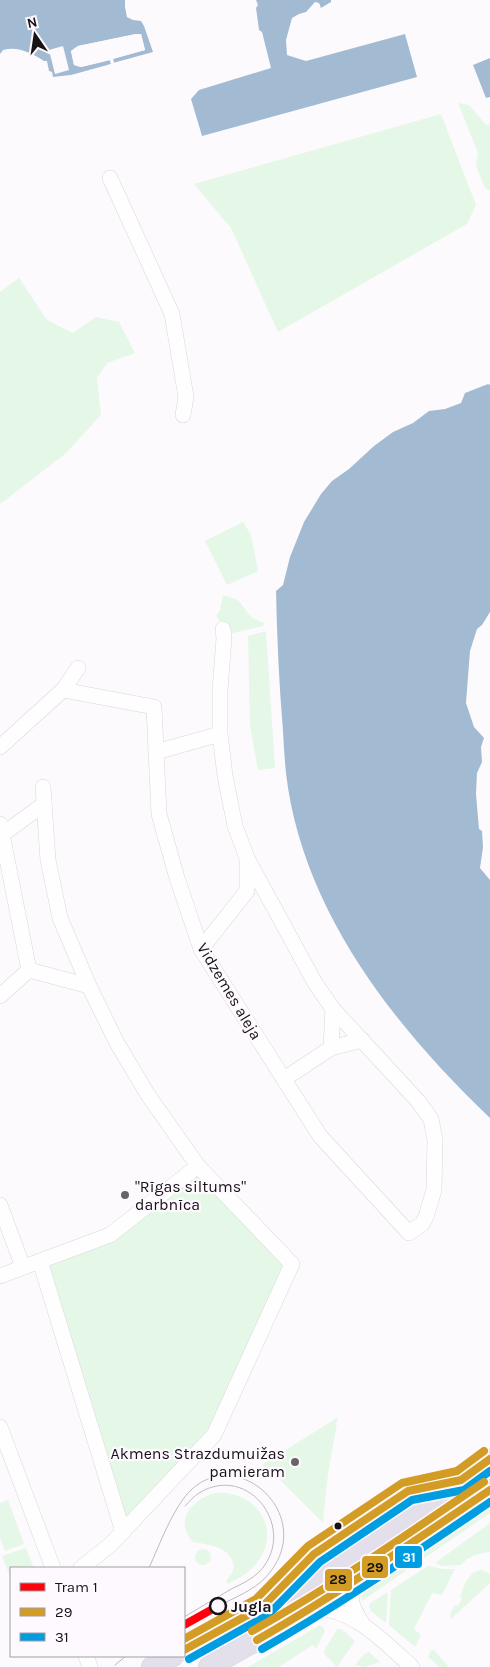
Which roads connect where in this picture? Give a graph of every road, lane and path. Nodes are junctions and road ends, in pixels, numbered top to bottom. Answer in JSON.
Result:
{"nodes":[{"id":1,"x":110,"y":178,"type":"dead end"},
{"id":2,"x":183,"y":415,"type":"dead end"},
{"id":3,"x":223,"y":629,"type":"dead end"},
{"id":4,"x":78,"y":668,"type":"dead end"},
{"id":5,"x":63,"y":690,"type":"junction"},
{"id":6,"x":220,"y":734,"type":"junction"},
{"id":7,"x":0,"y":747,"type":"edge"},
{"id":8,"x":156,"y":752,"type":"junction"},
{"id":9,"x":44,"y":787,"type":"dead end"},
{"id":10,"x":44,"y":804,"type":"junction"},
{"id":11,"x":1,"y":829,"type":"edge"},
{"id":12,"x":247,"y":858,"type":"junction"},
{"id":13,"x":201,"y":950,"type":"junction"},
{"id":14,"x":29,"y":970,"type":"junction"},
{"id":15,"x":89,"y":986,"type":"junction"},
{"id":16,"x":0,"y":996,"type":"edge"},
{"id":17,"x":333,"y":1009,"type":"junction"},
{"id":18,"x":362,"y":1040,"type":"junction"},
{"id":19,"x":331,"y":1048,"type":"junction"},
{"id":20,"x":284,"y":1079,"type":"junction"},
{"id":21,"x":198,"y":1166,"type":"junction"},
{"id":22,"x":0,"y":1206,"type":"edge"},
{"id":23,"x":40,"y":1261,"type":"junction"},
{"id":24,"x":23,"y":1267,"type":"junction"},
{"id":25,"x":0,"y":1276,"type":"edge"},
{"id":26,"x":0,"y":1427,"type":"edge"},
{"id":27,"x":490,"y":1459,"type":"edge"},
{"id":28,"x":490,"y":1490,"type":"edge"},
{"id":29,"x":123,"y":1532,"type":"junction"},
{"id":30,"x":53,"y":1567,"type":"edge"},
{"id":31,"x":82,"y":1567,"type":"edge"},
{"id":32,"x":358,"y":1580,"type":"junction"},
{"id":33,"x":310,"y":1610,"type":"junction"},
{"id":34,"x":362,"y":1623,"type":"junction"},
{"id":35,"x":185,"y":1649,"type":"edge"},
{"id":36,"x":171,"y":1657,"type":"edge"},
{"id":37,"x":152,"y":1667,"type":"edge"},
{"id":38,"x":209,"y":1667,"type":"edge"},
{"id":39,"x":412,"y":1667,"type":"edge"}],
"edges":[{"from":1,"to":2,"type":"street"},
{"from":3,"to":6,"type":"street"},
{"from":4,"to":5,"type":"street"},
{"from":5,"to":7,"type":"street"},
{"from":5,"to":8,"type":"street","name":"Vidzemes aleja"},
{"from":6,"to":8,"type":"street"},
{"from":6,"to":12,"type":"street"},
{"from":8,"to":13,"type":"street","name":"Vidzemes aleja"},
{"from":9,"to":10,"type":"street"},
{"from":10,"to":11,"type":"street"},
{"from":10,"to":15,"type":"street"},
{"from":11,"to":14,"type":"street"},
{"from":12,"to":13,"type":"street"},
{"from":12,"to":17,"type":"street"},
{"from":13,"to":20,"type":"street","name":"Vidzemes aleja"},
{"from":14,"to":15,"type":"street"},
{"from":14,"to":16,"type":"street"},
{"from":15,"to":21,"type":"street"},
{"from":17,"to":18,"type":"street"},
{"from":17,"to":19,"type":"street"},
{"from":18,"to":19,"type":"street"},
{"from":18,"to":20,"type":"street","name":"Vidzemes aleja"},
{"from":19,"to":20,"type":"street"},
{"from":21,"to":23,"type":"street"},
{"from":21,"to":29,"type":"street"},
{"from":22,"to":24,"type":"street"},
{"from":23,"to":24,"type":"street"},
{"from":23,"to":29,"type":"street"},
{"from":24,"to":25,"type":"street"},
{"from":26,"to":30,"type":"street"},
{"from":27,"to":35,"type":"highway"},
{"from":28,"to":32,"type":"highway"},
{"from":29,"to":31,"type":"street"},
{"from":32,"to":33,"type":"highway"},
{"from":32,"to":34,"type":"street"},
{"from":33,"to":34,"type":"street"},
{"from":33,"to":38,"type":"highway"},
{"from":34,"to":39,"type":"street"},
{"from":36,"to":37,"type":"highway"}]}
